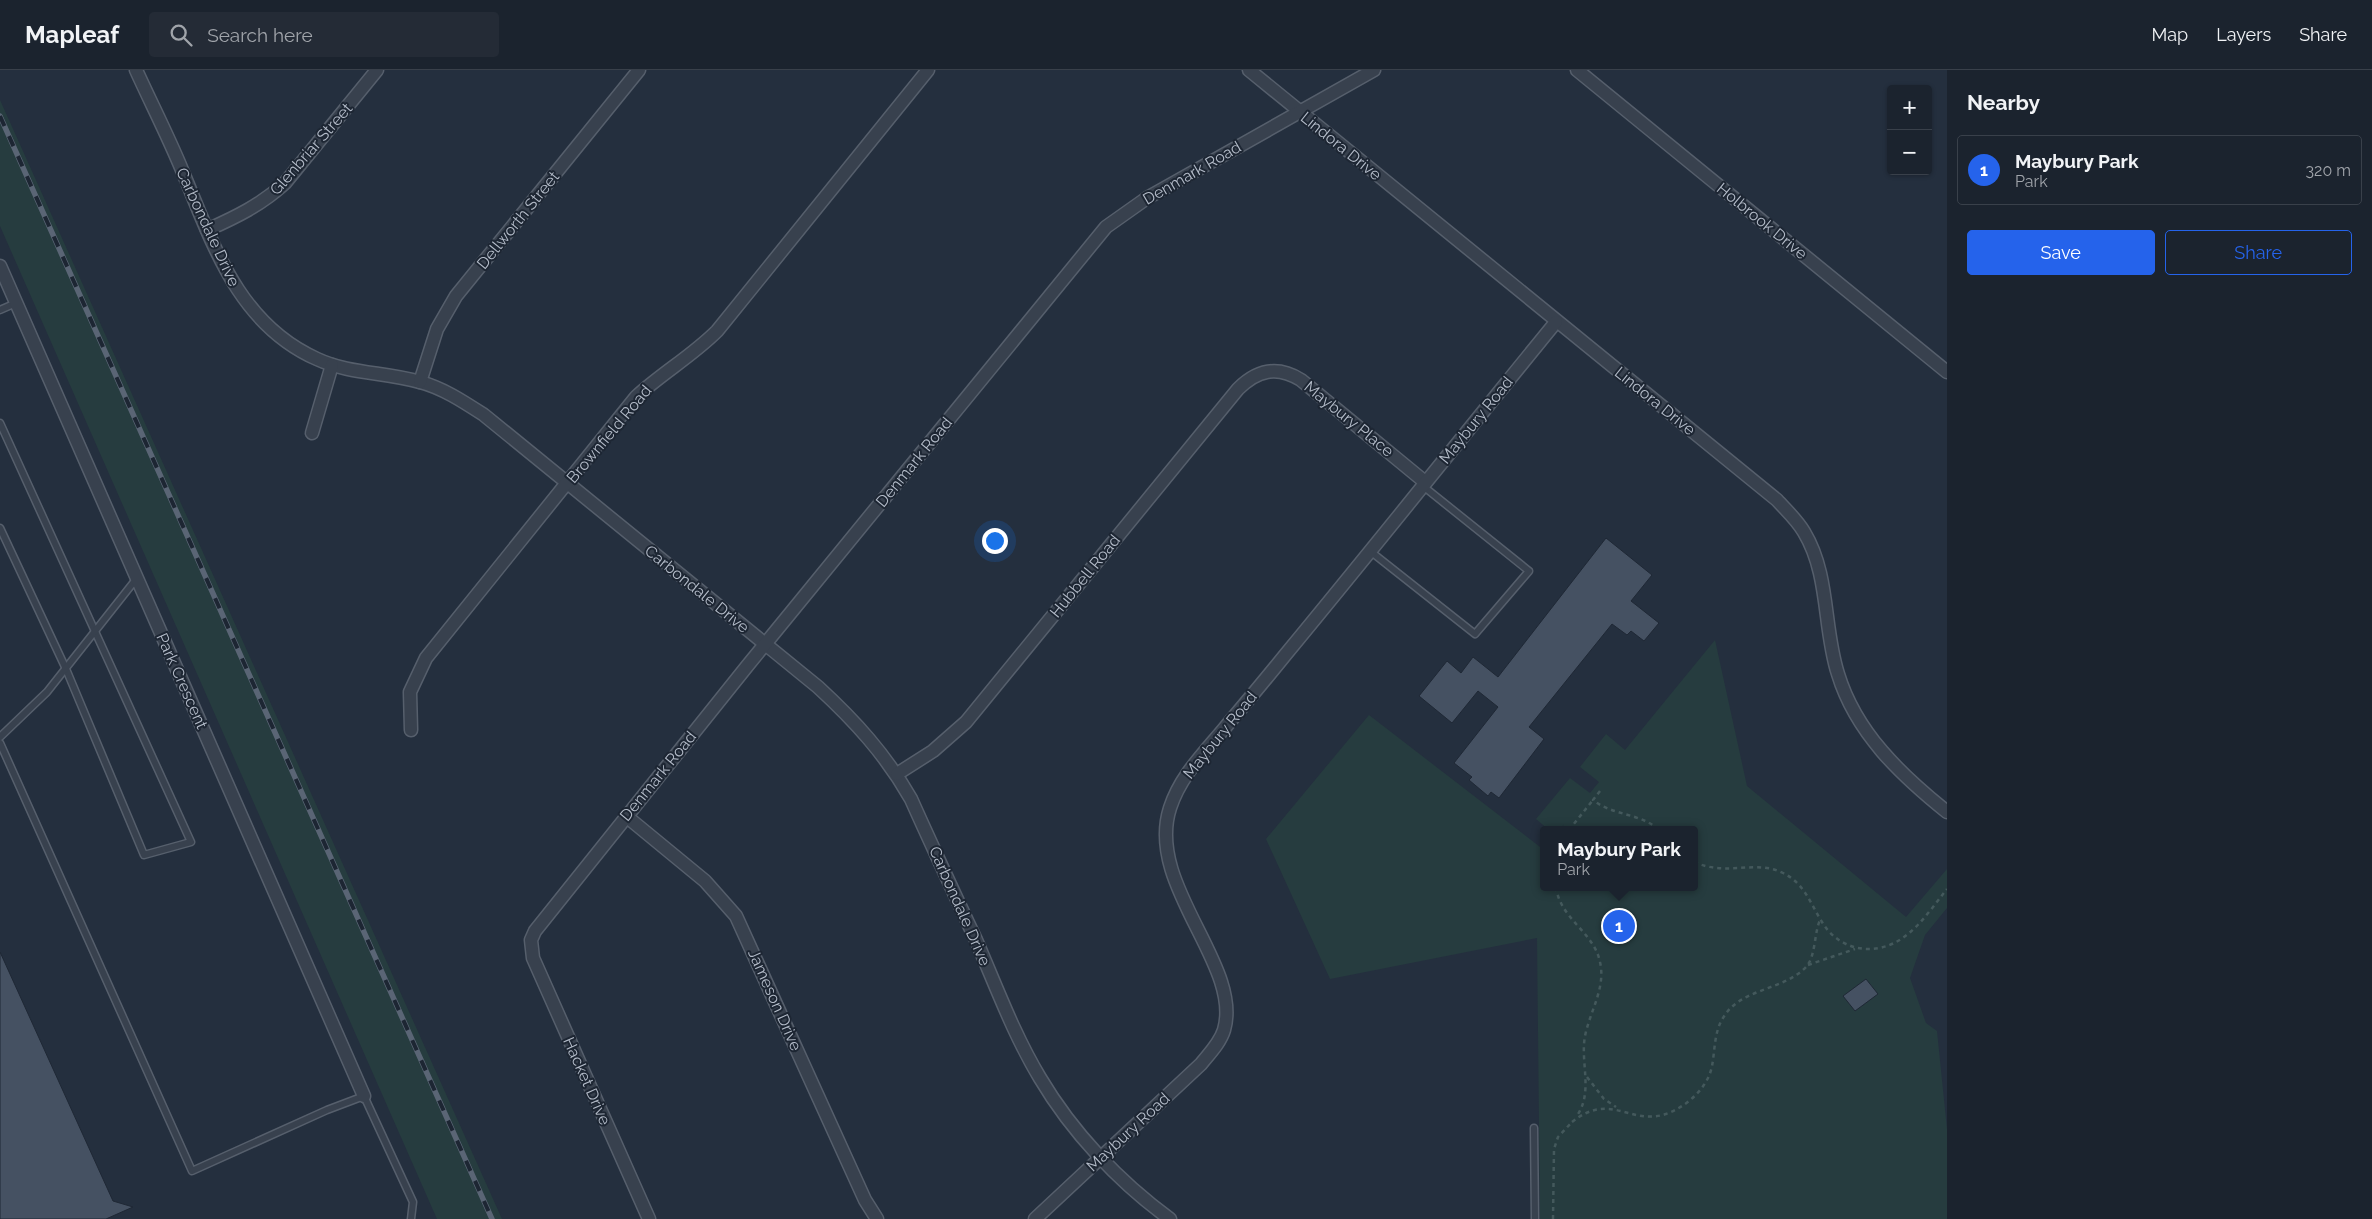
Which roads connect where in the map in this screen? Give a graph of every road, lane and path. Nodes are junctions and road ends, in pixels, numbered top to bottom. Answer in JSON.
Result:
{"nodes":[{"id":1,"x":136,"y":70,"type":"edge"},
{"id":2,"x":377,"y":70,"type":"edge"},
{"id":3,"x":638,"y":70,"type":"edge"},
{"id":4,"x":928,"y":70,"type":"edge"},
{"id":5,"x":1249,"y":70,"type":"edge"},
{"id":6,"x":1374,"y":70,"type":"edge"},
{"id":7,"x":1577,"y":70,"type":"edge"},
{"id":8,"x":1300,"y":112,"type":"junction"},
{"id":9,"x":207,"y":230,"type":"junction"},
{"id":10,"x":0,"y":266,"type":"edge"},
{"id":11,"x":16,"y":303,"type":"junction"},
{"id":12,"x":0,"y":310,"type":"edge"},
{"id":13,"x":1556,"y":322,"type":"junction"},
{"id":14,"x":332,"y":366,"type":"junction"},
{"id":15,"x":1266,"y":371,"type":"joint"},
{"id":16,"x":1947,"y":372,"type":"edge"},
{"id":17,"x":420,"y":382,"type":"junction"},
{"id":18,"x":0,"y":423,"type":"edge"},
{"id":19,"x":312,"y":433,"type":"dead end"},
{"id":20,"x":568,"y":483,"type":"junction"},
{"id":21,"x":1424,"y":484,"type":"junction"},
{"id":22,"x":0,"y":528,"type":"edge"},
{"id":23,"x":1370,"y":551,"type":"junction"},
{"id":24,"x":137,"y":578,"type":"junction"},
{"id":25,"x":95,"y":633,"type":"junction"},
{"id":26,"x":765,"y":645,"type":"junction"},
{"id":27,"x":66,"y":669,"type":"junction"},
{"id":28,"x":411,"y":730,"type":"dead end"},
{"id":29,"x":0,"y":737,"type":"edge"},
{"id":30,"x":0,"y":743,"type":"edge"},
{"id":31,"x":897,"y":774,"type":"junction"},
{"id":32,"x":1600,"y":791,"type":"dead end"},
{"id":33,"x":1593,"y":800,"type":"junction"},
{"id":34,"x":1947,"y":812,"type":"edge"},
{"id":35,"x":626,"y":816,"type":"junction"},
{"id":36,"x":1572,"y":826,"type":"edge"},
{"id":37,"x":1652,"y":826,"type":"edge"},
{"id":38,"x":1698,"y":864,"type":"edge"},
{"id":39,"x":1947,"y":889,"type":"edge"},
{"id":40,"x":1556,"y":891,"type":"edge"},
{"id":41,"x":1820,"y":920,"type":"junction"},
{"id":42,"x":531,"y":940,"type":"joint"},
{"id":43,"x":1857,"y":949,"type":"junction"},
{"id":44,"x":1807,"y":966,"type":"junction"},
{"id":45,"x":1586,"y":1076,"type":"junction"},
{"id":46,"x":364,"y":1096,"type":"junction"},
{"id":47,"x":1617,"y":1108,"type":"junction"},
{"id":48,"x":1572,"y":1122,"type":"junction"},
{"id":49,"x":1534,"y":1128,"type":"dead end"},
{"id":50,"x":1101,"y":1157,"type":"junction"},
{"id":51,"x":411,"y":1219,"type":"edge"},
{"id":52,"x":650,"y":1219,"type":"edge"},
{"id":53,"x":877,"y":1219,"type":"edge"},
{"id":54,"x":1035,"y":1219,"type":"edge"},
{"id":55,"x":1170,"y":1219,"type":"edge"},
{"id":56,"x":1534,"y":1219,"type":"edge"},
{"id":57,"x":1553,"y":1219,"type":"edge"}],
"edges":[{"from":1,"to":9,"type":"street","name":"Carbondale Drive"},
{"from":2,"to":9,"type":"street","name":"Glenbriar Street"},
{"from":3,"to":17,"type":"street","name":"Dellworth Street"},
{"from":4,"to":20,"type":"street","name":"Brownfield Road"},
{"from":5,"to":8,"type":"street","name":"Lindora Drive"},
{"from":6,"to":8,"type":"street","name":"Denmark Road"},
{"from":7,"to":16,"type":"street","name":"Holbrook Drive"},
{"from":8,"to":13,"type":"street","name":"Lindora Drive"},
{"from":8,"to":26,"type":"street","name":"Denmark Road"},
{"from":9,"to":14,"type":"street","name":"Carbondale Drive"},
{"from":10,"to":11,"type":"street","name":"Park Crescent"},
{"from":11,"to":12,"type":"lane"},
{"from":11,"to":24,"type":"street","name":"Park Crescent"},
{"from":13,"to":21,"type":"street","name":"Maybury Road"},
{"from":13,"to":34,"type":"street","name":"Lindora Drive"},
{"from":14,"to":17,"type":"street","name":"Carbondale Drive"},
{"from":14,"to":19,"type":"street"},
{"from":15,"to":21,"type":"street","name":"Maybury Place"},
{"from":15,"to":31,"type":"street","name":"Hubbell Road"},
{"from":17,"to":20,"type":"street","name":"Carbondale Drive"},
{"from":18,"to":25,"type":"lane"},
{"from":20,"to":26,"type":"street","name":"Carbondale Drive"},
{"from":20,"to":28,"type":"street","name":"Brownfield Road"},
{"from":21,"to":23,"type":"street","name":"Maybury Road"},
{"from":21,"to":23,"type":"lane"},
{"from":22,"to":27,"type":"lane"},
{"from":23,"to":50,"type":"street","name":"Maybury Road"},
{"from":24,"to":25,"type":"lane"},
{"from":24,"to":46,"type":"street","name":"Park Crescent"},
{"from":25,"to":27,"type":"lane"},
{"from":25,"to":27,"type":"lane"},
{"from":26,"to":31,"type":"street","name":"Carbondale Drive"},
{"from":26,"to":35,"type":"street","name":"Denmark Road"},
{"from":27,"to":29,"type":"lane"},
{"from":30,"to":46,"type":"lane"},
{"from":31,"to":50,"type":"street","name":"Carbondale Drive"},
{"from":32,"to":33,"type":"path"},
{"from":33,"to":36,"type":"path"},
{"from":33,"to":37,"type":"path"},
{"from":35,"to":42,"type":"street","name":"Denmark Road"},
{"from":35,"to":53,"type":"street","name":"Jameson Drive"},
{"from":38,"to":41,"type":"path"},
{"from":39,"to":43,"type":"path"},
{"from":40,"to":45,"type":"path"},
{"from":41,"to":43,"type":"path"},
{"from":41,"to":44,"type":"path"},
{"from":42,"to":52,"type":"street","name":"Hacket Drive"},
{"from":43,"to":44,"type":"path"},
{"from":44,"to":47,"type":"path"},
{"from":45,"to":47,"type":"path"},
{"from":45,"to":48,"type":"path"},
{"from":46,"to":51,"type":"lane"},
{"from":47,"to":48,"type":"path"},
{"from":48,"to":57,"type":"path"},
{"from":49,"to":56,"type":"lane"},
{"from":50,"to":54,"type":"street","name":"Maybury Road"},
{"from":50,"to":55,"type":"street","name":"Carbondale Drive"}]}
